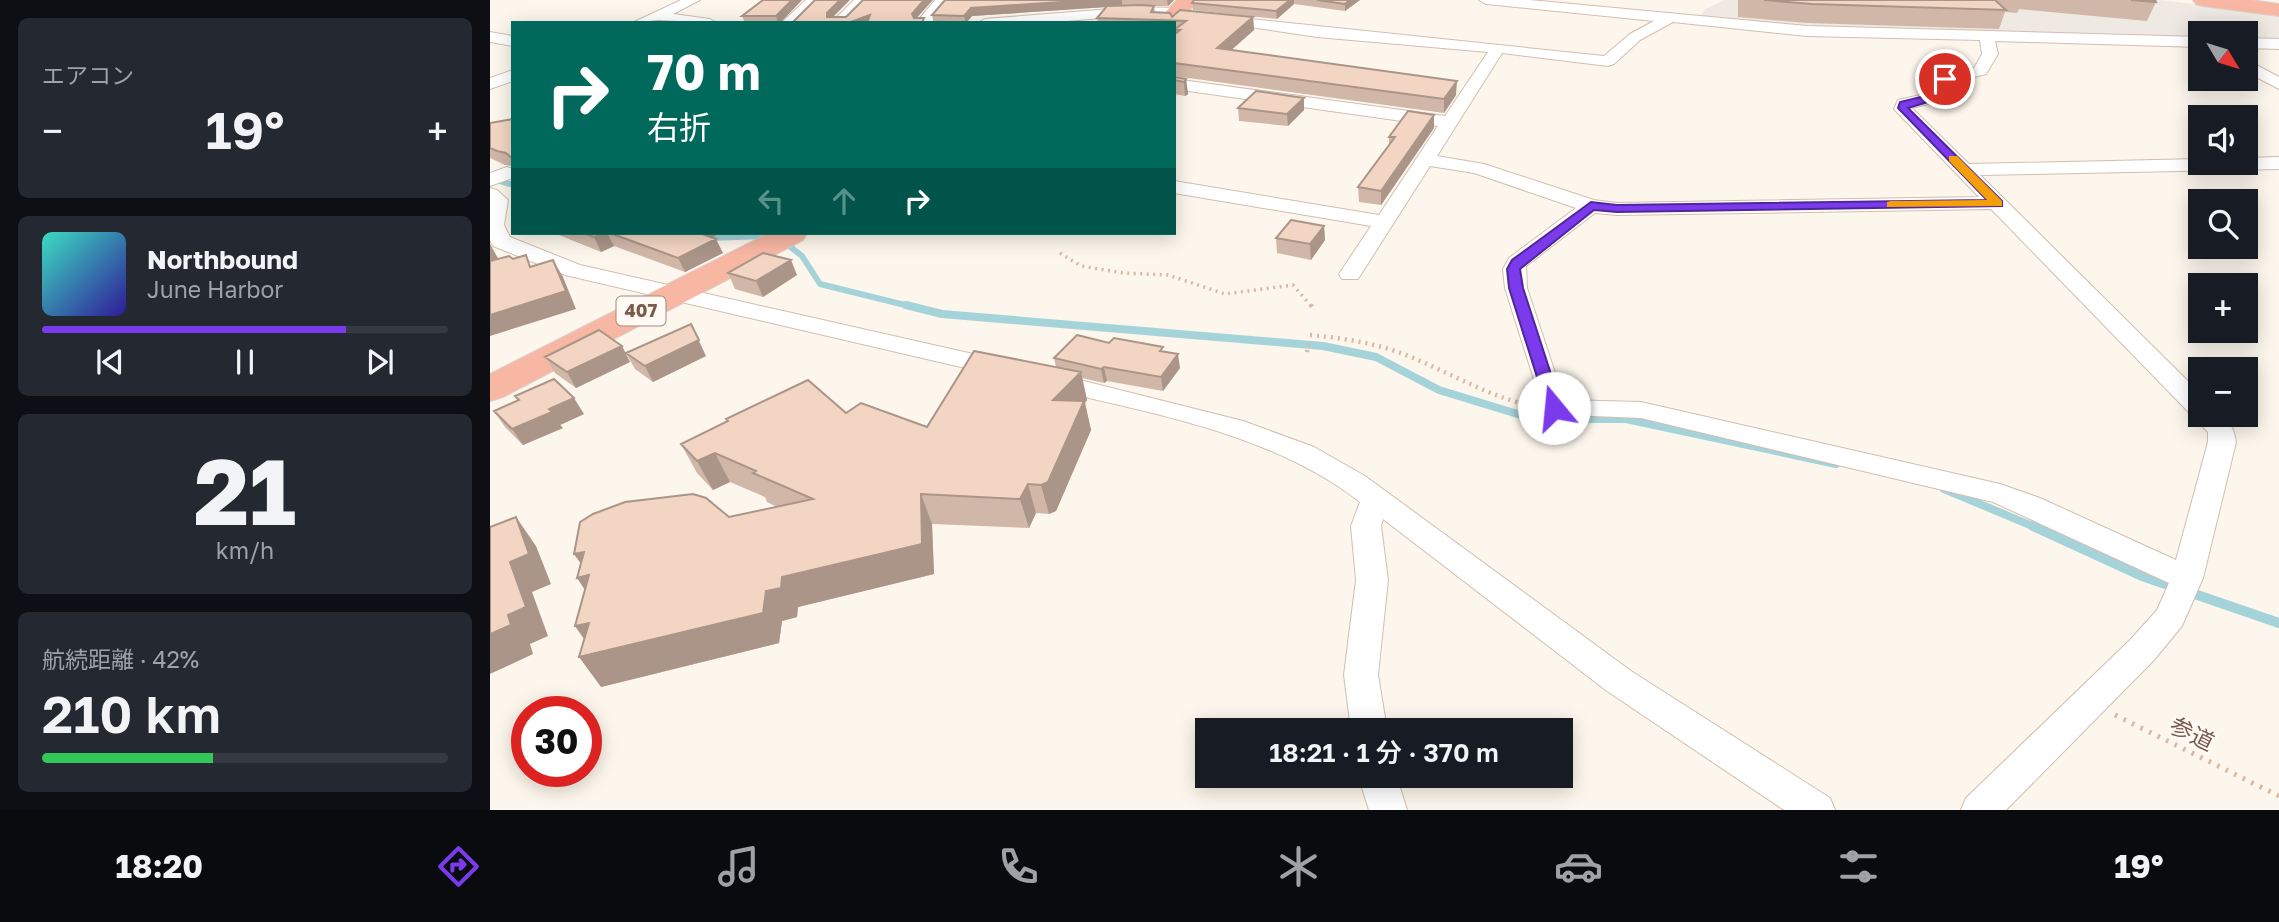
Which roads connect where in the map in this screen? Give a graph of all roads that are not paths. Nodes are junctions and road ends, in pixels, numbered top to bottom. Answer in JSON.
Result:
{"nodes":[{"id":1,"x":693,"y":0,"type":"edge"},
{"id":2,"x":814,"y":0,"type":"edge"},
{"id":3,"x":862,"y":0,"type":"edge"},
{"id":4,"x":943,"y":0,"type":"edge"},
{"id":5,"x":1486,"y":0,"type":"edge"},
{"id":6,"x":2203,"y":0,"type":"edge"},
{"id":7,"x":2242,"y":0,"type":"edge"},
{"id":8,"x":2279,"y":7,"type":"edge"},
{"id":9,"x":1184,"y":14,"type":"edge"},
{"id":10,"x":657,"y":15,"type":"junction"},
{"id":11,"x":1668,"y":19,"type":"junction"},
{"id":12,"x":644,"y":21,"type":"edge"},
{"id":13,"x":697,"y":21,"type":"edge"},
{"id":14,"x":790,"y":21,"type":"edge"},
{"id":15,"x":840,"y":21,"type":"edge"},
{"id":16,"x":925,"y":21,"type":"edge"},
{"id":17,"x":1010,"y":21,"type":"edge"},
{"id":18,"x":490,"y":37,"type":"edge"},
{"id":19,"x":1987,"y":37,"type":"junction"},
{"id":20,"x":511,"y":41,"type":"edge"},
{"id":21,"x":2188,"y":42,"type":"edge"},
{"id":22,"x":2258,"y":43,"type":"edge"},
{"id":23,"x":2279,"y":44,"type":"edge"},
{"id":24,"x":1498,"y":48,"type":"junction"},
{"id":25,"x":2258,"y":72,"type":"edge"},
{"id":26,"x":511,"y":76,"type":"edge"},
{"id":27,"x":490,"y":84,"type":"edge"},
{"id":28,"x":1176,"y":84,"type":"edge"},
{"id":29,"x":2279,"y":84,"type":"edge"},
{"id":30,"x":1449,"y":122,"type":"junction"},
{"id":31,"x":1426,"y":160,"type":"junction"},
{"id":32,"x":2279,"y":163,"type":"edge"},
{"id":33,"x":1965,"y":170,"type":"junction"},
{"id":34,"x":1176,"y":187,"type":"edge"},
{"id":35,"x":1997,"y":203,"type":"junction"},
{"id":36,"x":492,"y":206,"type":"edge"},
{"id":37,"x":1591,"y":206,"type":"junction"},
{"id":38,"x":1385,"y":222,"type":"junction"},
{"id":39,"x":788,"y":235,"type":"edge"},
{"id":40,"x":537,"y":257,"type":"junction"},
{"id":41,"x":513,"y":265,"type":"edge"},
{"id":42,"x":1350,"y":274,"type":"dead end"},
{"id":43,"x":677,"y":293,"type":"junction"},
{"id":44,"x":490,"y":389,"type":"edge"},
{"id":45,"x":2188,"y":396,"type":"edge"},
{"id":46,"x":2218,"y":427,"type":"edge"},
{"id":47,"x":1376,"y":499,"type":"junction"},
{"id":48,"x":2187,"y":578,"type":"junction"},
{"id":49,"x":1367,"y":718,"type":"edge"},
{"id":50,"x":1381,"y":788,"type":"edge"},
{"id":51,"x":1388,"y":810,"type":"edge"},
{"id":52,"x":1816,"y":810,"type":"edge"},
{"id":53,"x":1980,"y":810,"type":"edge"}],
"edges":[{"from":1,"to":10,"type":"street"},
{"from":2,"to":14,"type":"street"},
{"from":3,"to":15,"type":"street"},
{"from":4,"to":16,"type":"street"},
{"from":5,"to":11,"type":"street"},
{"from":6,"to":8,"type":"highway"},
{"from":7,"to":8,"type":"highway"},
{"from":9,"to":17,"type":"street"},
{"from":9,"to":24,"type":"street"},
{"from":10,"to":12,"type":"street"},
{"from":10,"to":13,"type":"street"},
{"from":11,"to":19,"type":"street"},
{"from":11,"to":24,"type":"street"},
{"from":18,"to":20,"type":"street"},
{"from":19,"to":21,"type":"street"},
{"from":19,"to":33,"type":"street"},
{"from":22,"to":23,"type":"street"},
{"from":24,"to":30,"type":"street"},
{"from":25,"to":29,"type":"street"},
{"from":26,"to":27,"type":"street"},
{"from":28,"to":30,"type":"street"},
{"from":30,"to":31,"type":"street"},
{"from":31,"to":37,"type":"street"},
{"from":31,"to":38,"type":"street"},
{"from":32,"to":33,"type":"street"},
{"from":33,"to":35,"type":"street"},
{"from":34,"to":38,"type":"street"},
{"from":35,"to":37,"type":"street"},
{"from":35,"to":45,"type":"street"},
{"from":36,"to":40,"type":"street"},
{"from":37,"to":48,"type":"street"},
{"from":38,"to":42,"type":"street"},
{"from":39,"to":43,"type":"highway","number":"407"},
{"from":40,"to":41,"type":"street"},
{"from":40,"to":43,"type":"street"},
{"from":43,"to":44,"type":"highway","number":"407"},
{"from":43,"to":47,"type":"street"},
{"from":46,"to":48,"type":"street"},
{"from":47,"to":49,"type":"street"},
{"from":47,"to":52,"type":"street"},
{"from":48,"to":53,"type":"street"},
{"from":50,"to":51,"type":"street"}]}
